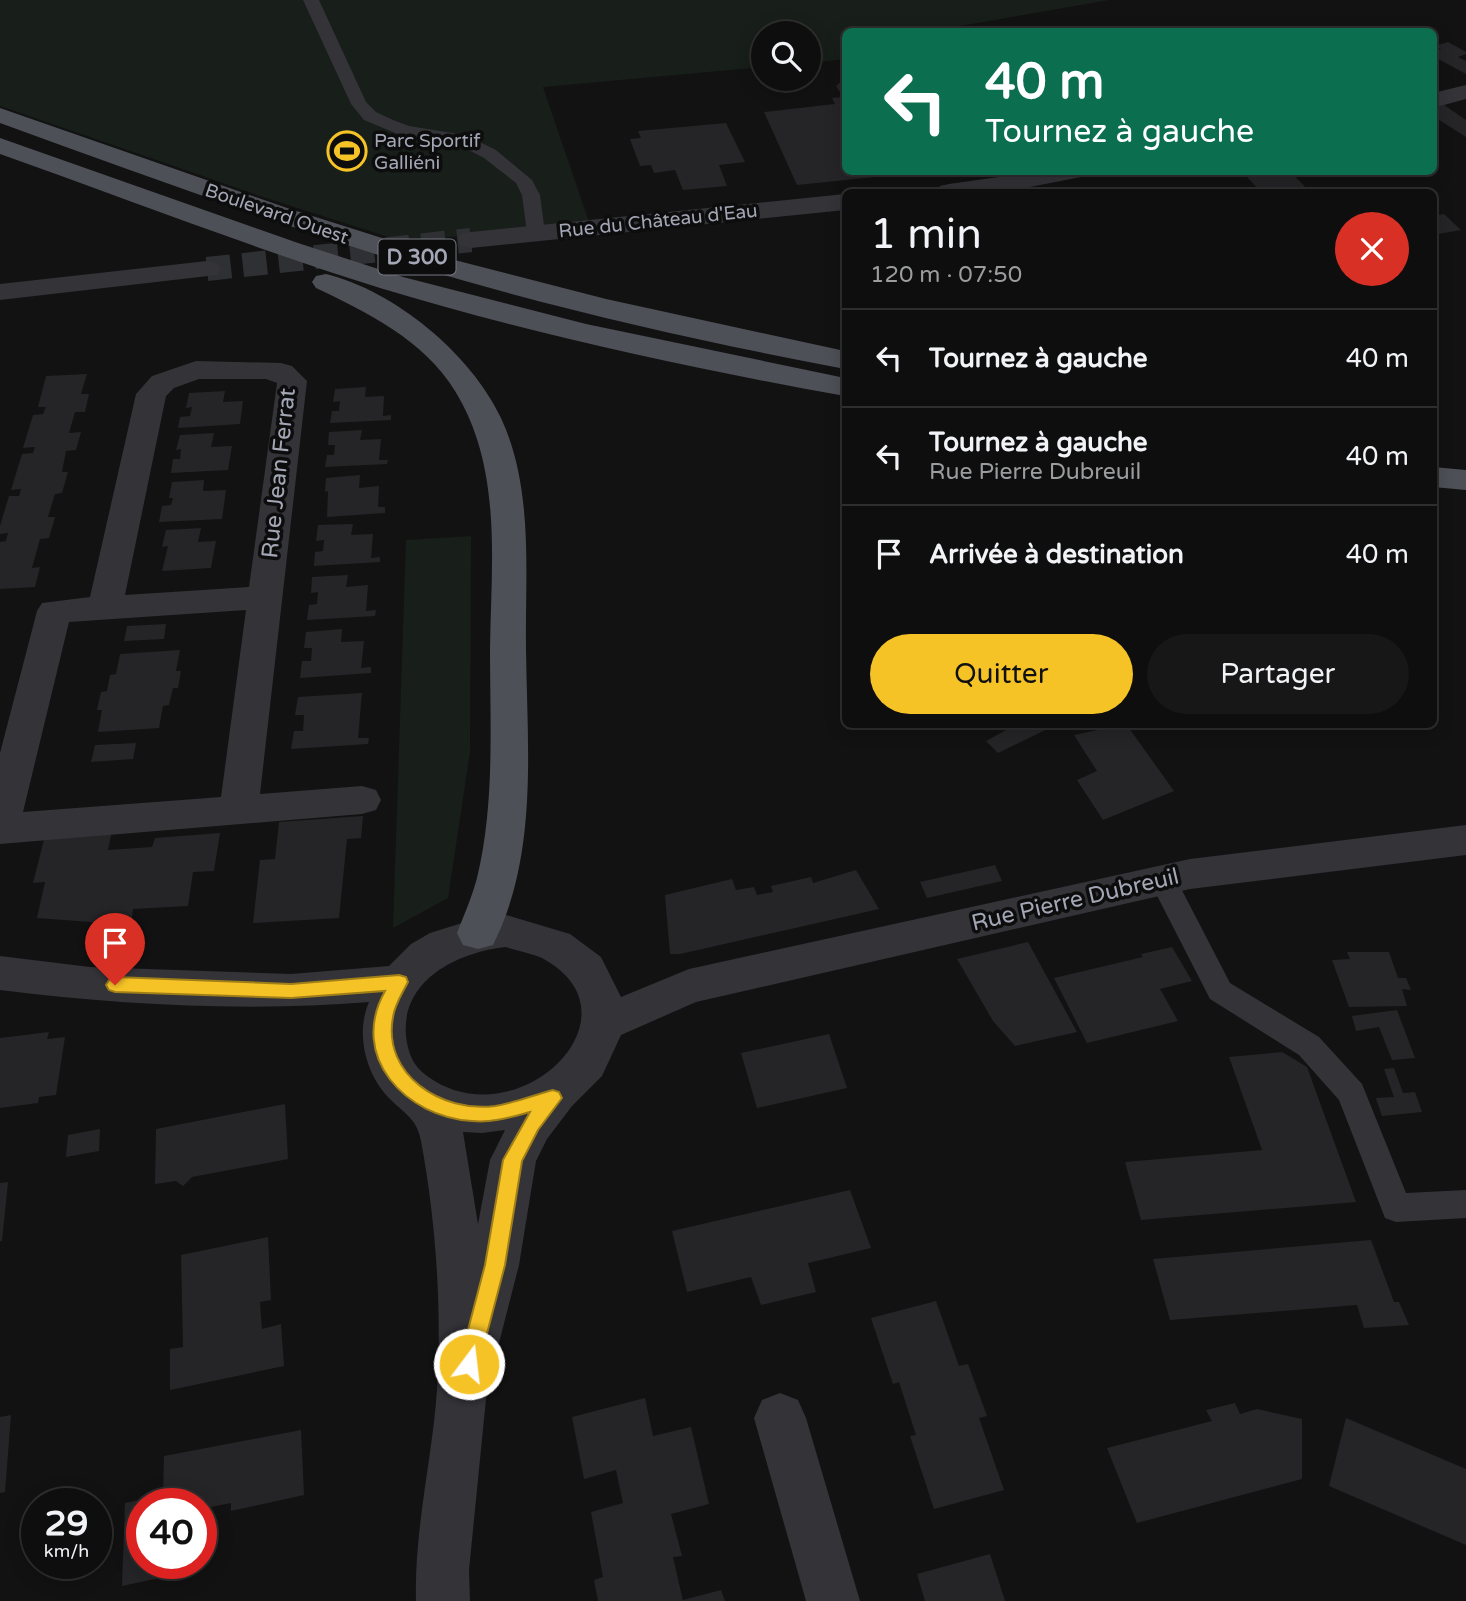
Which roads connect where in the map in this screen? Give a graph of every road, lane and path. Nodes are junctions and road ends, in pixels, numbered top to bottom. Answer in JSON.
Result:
{"nodes":[{"id":1,"x":311,"y":0,"type":"edge"},
{"id":2,"x":1466,"y":92,"type":"edge"},
{"id":3,"x":1437,"y":99,"type":"edge"},
{"id":4,"x":0,"y":115,"type":"edge"},
{"id":5,"x":0,"y":146,"type":"edge"},
{"id":6,"x":1056,"y":175,"type":"edge"},
{"id":7,"x":981,"y":189,"type":"edge"},
{"id":8,"x":842,"y":202,"type":"edge"},
{"id":9,"x":231,"y":228,"type":"junction"},
{"id":10,"x":536,"y":233,"type":"junction"},
{"id":11,"x":471,"y":240,"type":"tunnel mouth"},
{"id":12,"x":207,"y":269,"type":"tunnel mouth"},
{"id":13,"x":0,"y":292,"type":"edge"},
{"id":14,"x":842,"y":359,"type":"edge"},
{"id":15,"x":842,"y":386,"type":"edge"},
{"id":16,"x":1437,"y":451,"type":"edge"},
{"id":17,"x":1466,"y":453,"type":"edge"},
{"id":18,"x":1437,"y":477,"type":"edge"},
{"id":19,"x":1466,"y":480,"type":"edge"},
{"id":20,"x":265,"y":597,"type":"junction"},
{"id":21,"x":105,"y":608,"type":"junction"},
{"id":22,"x":362,"y":800,"type":"dead end"},
{"id":23,"x":239,"y":810,"type":"junction"},
{"id":24,"x":0,"y":828,"type":"edge"},
{"id":25,"x":1466,"y":839,"type":"edge"},
{"id":26,"x":1163,"y":880,"type":"junction"},
{"id":27,"x":478,"y":933,"type":"junction"},
{"id":28,"x":0,"y":973,"type":"edge"},
{"id":29,"x":392,"y":999,"type":"junction"},
{"id":30,"x":600,"y":1006,"type":"junction"},
{"id":31,"x":553,"y":1098,"type":"junction"},
{"id":32,"x":425,"y":1101,"type":"junction"},
{"id":33,"x":1466,"y":1203,"type":"edge"},
{"id":34,"x":463,"y":1389,"type":"junction"},
{"id":35,"x":780,"y":1418,"type":"dead end"},
{"id":36,"x":443,"y":1601,"type":"edge"},
{"id":37,"x":833,"y":1601,"type":"edge"}],
"edges":[{"from":1,"to":10,"type":"lane"},
{"from":2,"to":3,"type":"street"},
{"from":4,"to":14,"type":"main road","name":"Boulevard Ouest","number":"D 300"},
{"from":5,"to":9,"type":"main road","name":"Boulevard Ouest","number":"D 300"},
{"from":6,"to":7,"type":"street"},
{"from":8,"to":10,"type":"street","name":"Rue du Château d'Eau"},
{"from":9,"to":15,"type":"main road","name":"Boulevard Ouest","number":"D 300"},
{"from":9,"to":27,"type":"main road"},
{"from":10,"to":11,"type":"street","name":"Rue du Château d'Eau"},
{"from":12,"to":13,"type":"street"},
{"from":16,"to":17,"type":"main road"},
{"from":18,"to":19,"type":"main road"},
{"from":20,"to":21,"type":"street"},
{"from":20,"to":21,"type":"street","name":"Rue Jean Ferrat"},
{"from":20,"to":23,"type":"street","name":"Rue Jean Ferrat"},
{"from":21,"to":24,"type":"street"},
{"from":22,"to":23,"type":"street"},
{"from":23,"to":24,"type":"street"},
{"from":25,"to":26,"type":"street","name":"Rue Pierre Dubreuil"},
{"from":26,"to":30,"type":"street","name":"Rue Pierre Dubreuil"},
{"from":26,"to":33,"type":"lane"},
{"from":27,"to":29,"type":"street"},
{"from":27,"to":30,"type":"street"},
{"from":28,"to":29,"type":"street"},
{"from":29,"to":32,"type":"street"},
{"from":30,"to":31,"type":"street"},
{"from":31,"to":32,"type":"street"},
{"from":31,"to":34,"type":"street"},
{"from":32,"to":34,"type":"street"},
{"from":34,"to":36,"type":"street"},
{"from":35,"to":37,"type":"street"}]}
